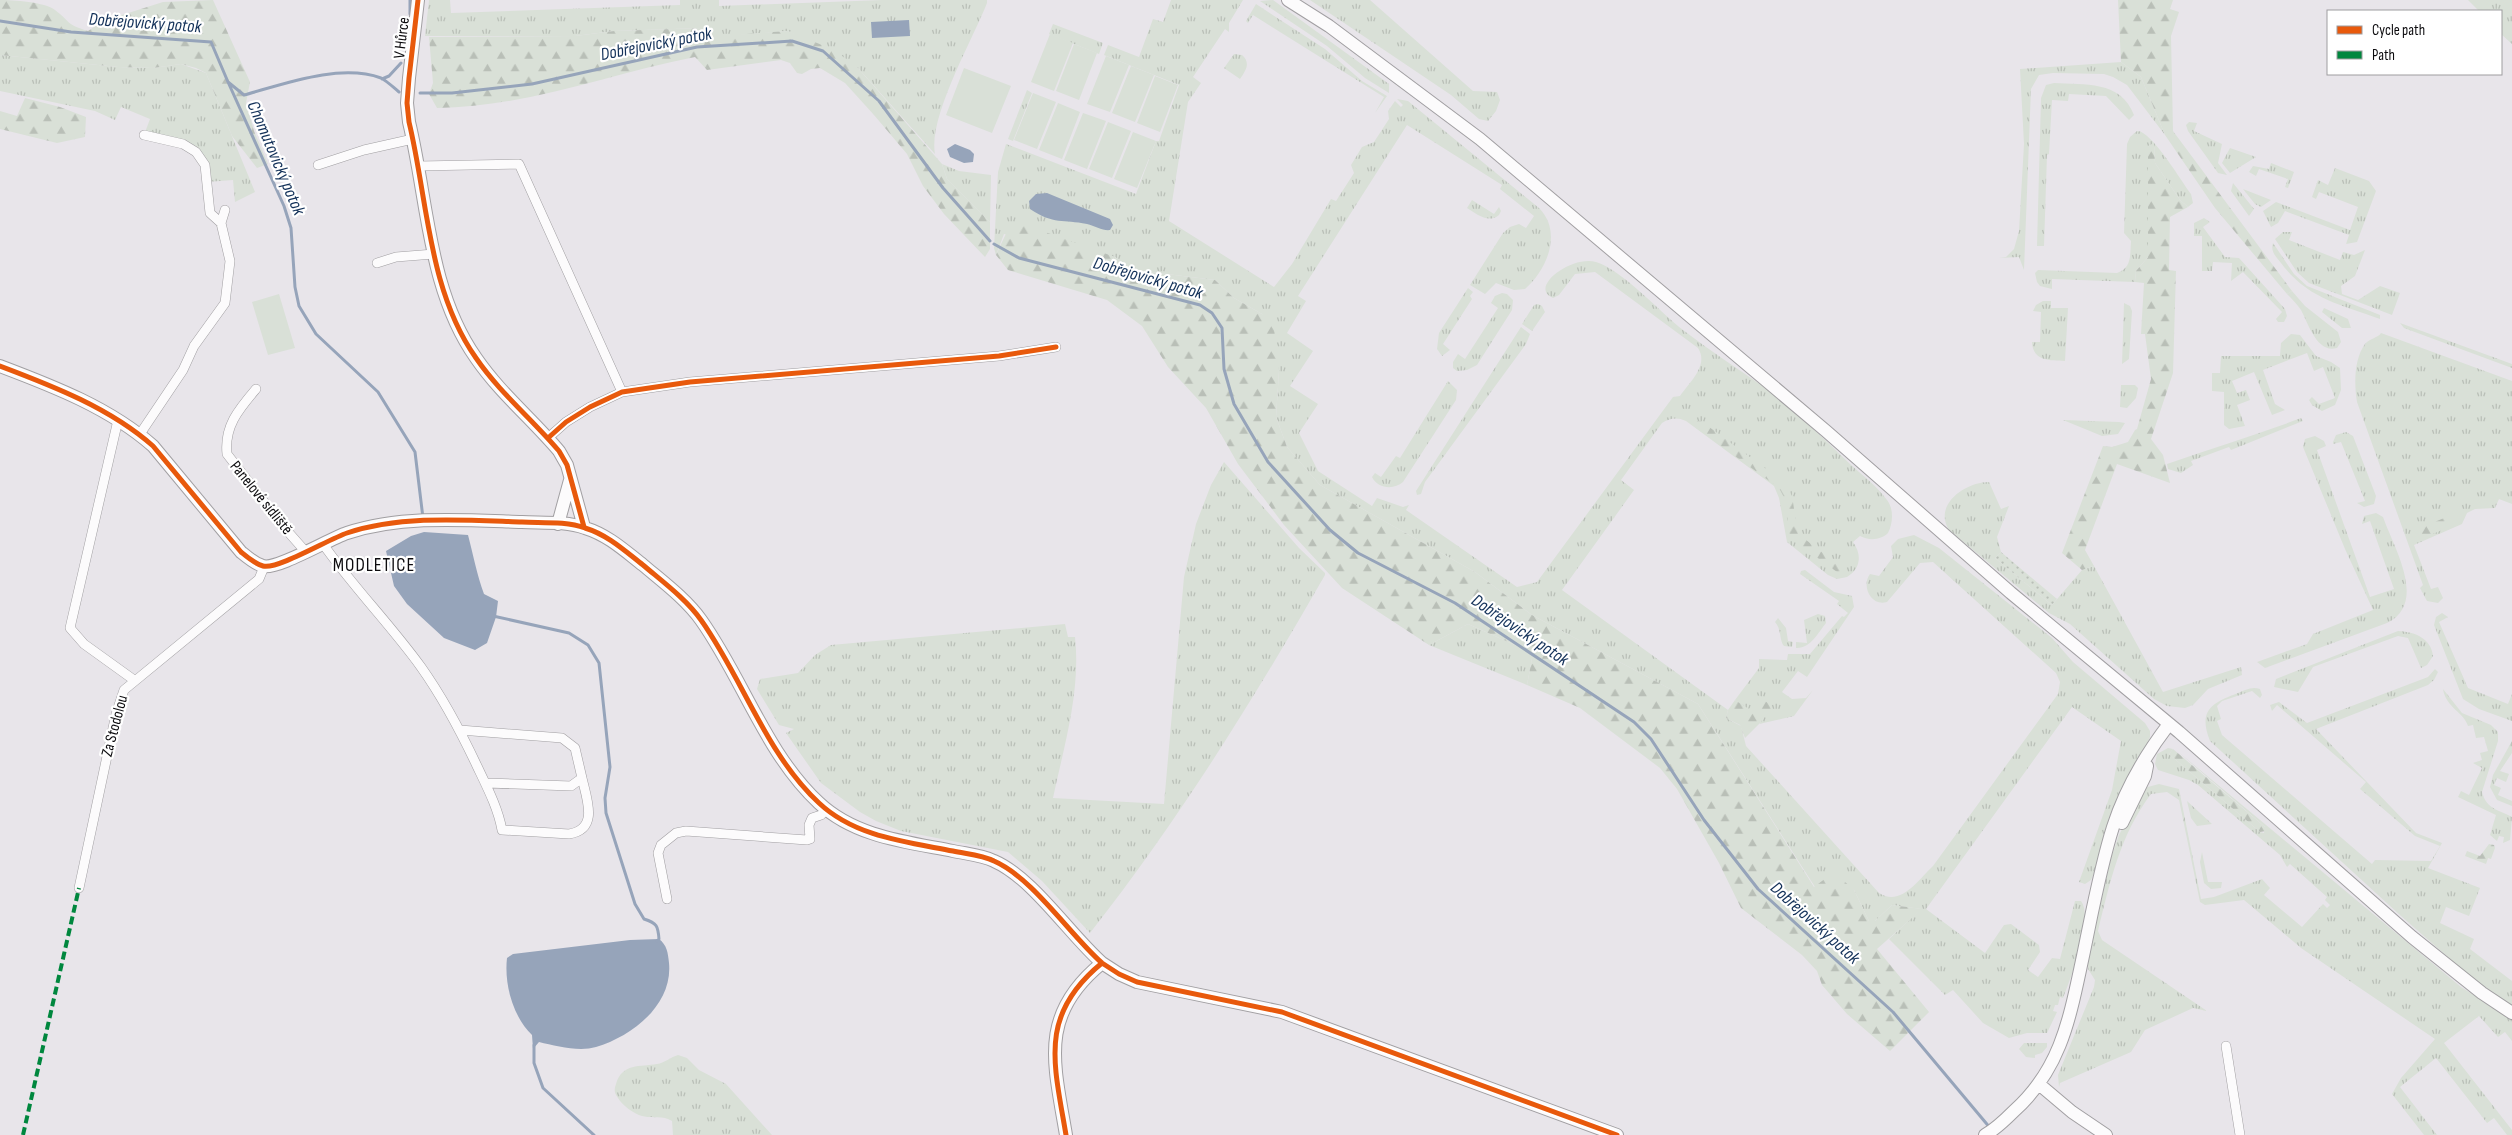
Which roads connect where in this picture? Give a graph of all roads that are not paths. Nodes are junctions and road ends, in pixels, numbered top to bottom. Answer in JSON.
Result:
{"nodes":[{"id":1,"x":418,"y":0,"type":"edge"},
{"id":2,"x":1288,"y":0,"type":"edge"},
{"id":3,"x":144,"y":134,"type":"dead end"},
{"id":4,"x":413,"y":139,"type":"junction"},
{"id":5,"x":318,"y":165,"type":"dead end"},
{"id":6,"x":419,"y":166,"type":"junction"},
{"id":7,"x":225,"y":210,"type":"dead end"},
{"id":8,"x":221,"y":224,"type":"junction"},
{"id":9,"x":434,"y":254,"type":"junction"},
{"id":10,"x":377,"y":263,"type":"dead end"},
{"id":11,"x":1056,"y":347,"type":"dead end"},
{"id":12,"x":0,"y":366,"type":"edge"},
{"id":13,"x":256,"y":389,"type":"dead end"},
{"id":14,"x":622,"y":392,"type":"junction"},
{"id":15,"x":118,"y":420,"type":"junction"},
{"id":16,"x":140,"y":434,"type":"junction"},
{"id":17,"x":548,"y":438,"type":"junction"},
{"id":18,"x":570,"y":479,"type":"junction"},
{"id":19,"x":558,"y":524,"type":"junction"},
{"id":20,"x":584,"y":527,"type":"junction"},
{"id":21,"x":323,"y":544,"type":"junction"},
{"id":22,"x":305,"y":551,"type":"junction"},
{"id":23,"x":264,"y":567,"type":"junction"},
{"id":24,"x":134,"y":680,"type":"junction"},
{"id":25,"x":2169,"y":724,"type":"junction"},
{"id":26,"x":460,"y":730,"type":"junction"},
{"id":27,"x":582,"y":778,"type":"junction"},
{"id":28,"x":485,"y":782,"type":"junction"},
{"id":29,"x":826,"y":810,"type":"junction"},
{"id":30,"x":79,"y":888,"type":"dead end"},
{"id":31,"x":667,"y":899,"type":"dead end"},
{"id":32,"x":1102,"y":964,"type":"junction"},
{"id":33,"x":2512,"y":1013,"type":"edge"},
{"id":34,"x":2226,"y":1046,"type":"dead end"},
{"id":35,"x":2040,"y":1085,"type":"junction"},
{"id":36,"x":1989,"y":1133,"type":"edge"},
{"id":37,"x":1066,"y":1135,"type":"edge"},
{"id":38,"x":1617,"y":1135,"type":"edge"},
{"id":39,"x":2106,"y":1135,"type":"edge"},
{"id":40,"x":2240,"y":1135,"type":"edge"}],
"edges":[{"from":1,"to":4,"type":"street","name":"V Hůrce"},
{"from":2,"to":25,"type":"street"},
{"from":3,"to":8,"type":"street"},
{"from":4,"to":5,"type":"street"},
{"from":4,"to":6,"type":"street","name":"V Hůrce"},
{"from":6,"to":9,"type":"street","name":"V Hůrce"},
{"from":6,"to":14,"type":"street"},
{"from":7,"to":8,"type":"street"},
{"from":8,"to":16,"type":"street"},
{"from":9,"to":10,"type":"street"},
{"from":9,"to":17,"type":"street","name":"V Hůrce"},
{"from":11,"to":14,"type":"street"},
{"from":12,"to":15,"type":"street"},
{"from":13,"to":22,"type":"street","name":"Panelové sídliště"},
{"from":14,"to":17,"type":"street"},
{"from":15,"to":16,"type":"street"},
{"from":15,"to":24,"type":"street"},
{"from":16,"to":23,"type":"street"},
{"from":17,"to":18,"type":"street","name":"V Hůrce"},
{"from":18,"to":19,"type":"street"},
{"from":18,"to":20,"type":"street","name":"V Hůrce"},
{"from":19,"to":20,"type":"street"},
{"from":19,"to":21,"type":"street"},
{"from":20,"to":29,"type":"street"},
{"from":21,"to":22,"type":"street"},
{"from":21,"to":26,"type":"street"},
{"from":22,"to":23,"type":"street"},
{"from":23,"to":24,"type":"street","name":"Za Stodolou"},
{"from":24,"to":30,"type":"street","name":"Za Stodolou"},
{"from":25,"to":33,"type":"street"},
{"from":25,"to":35,"type":"street"},
{"from":26,"to":27,"type":"street"},
{"from":26,"to":28,"type":"street"},
{"from":27,"to":28,"type":"street"},
{"from":27,"to":28,"type":"street"},
{"from":29,"to":31,"type":"street"},
{"from":29,"to":32,"type":"street"},
{"from":32,"to":37,"type":"street"},
{"from":32,"to":38,"type":"street"},
{"from":34,"to":40,"type":"street"},
{"from":35,"to":36,"type":"street"},
{"from":35,"to":39,"type":"street"}]}
